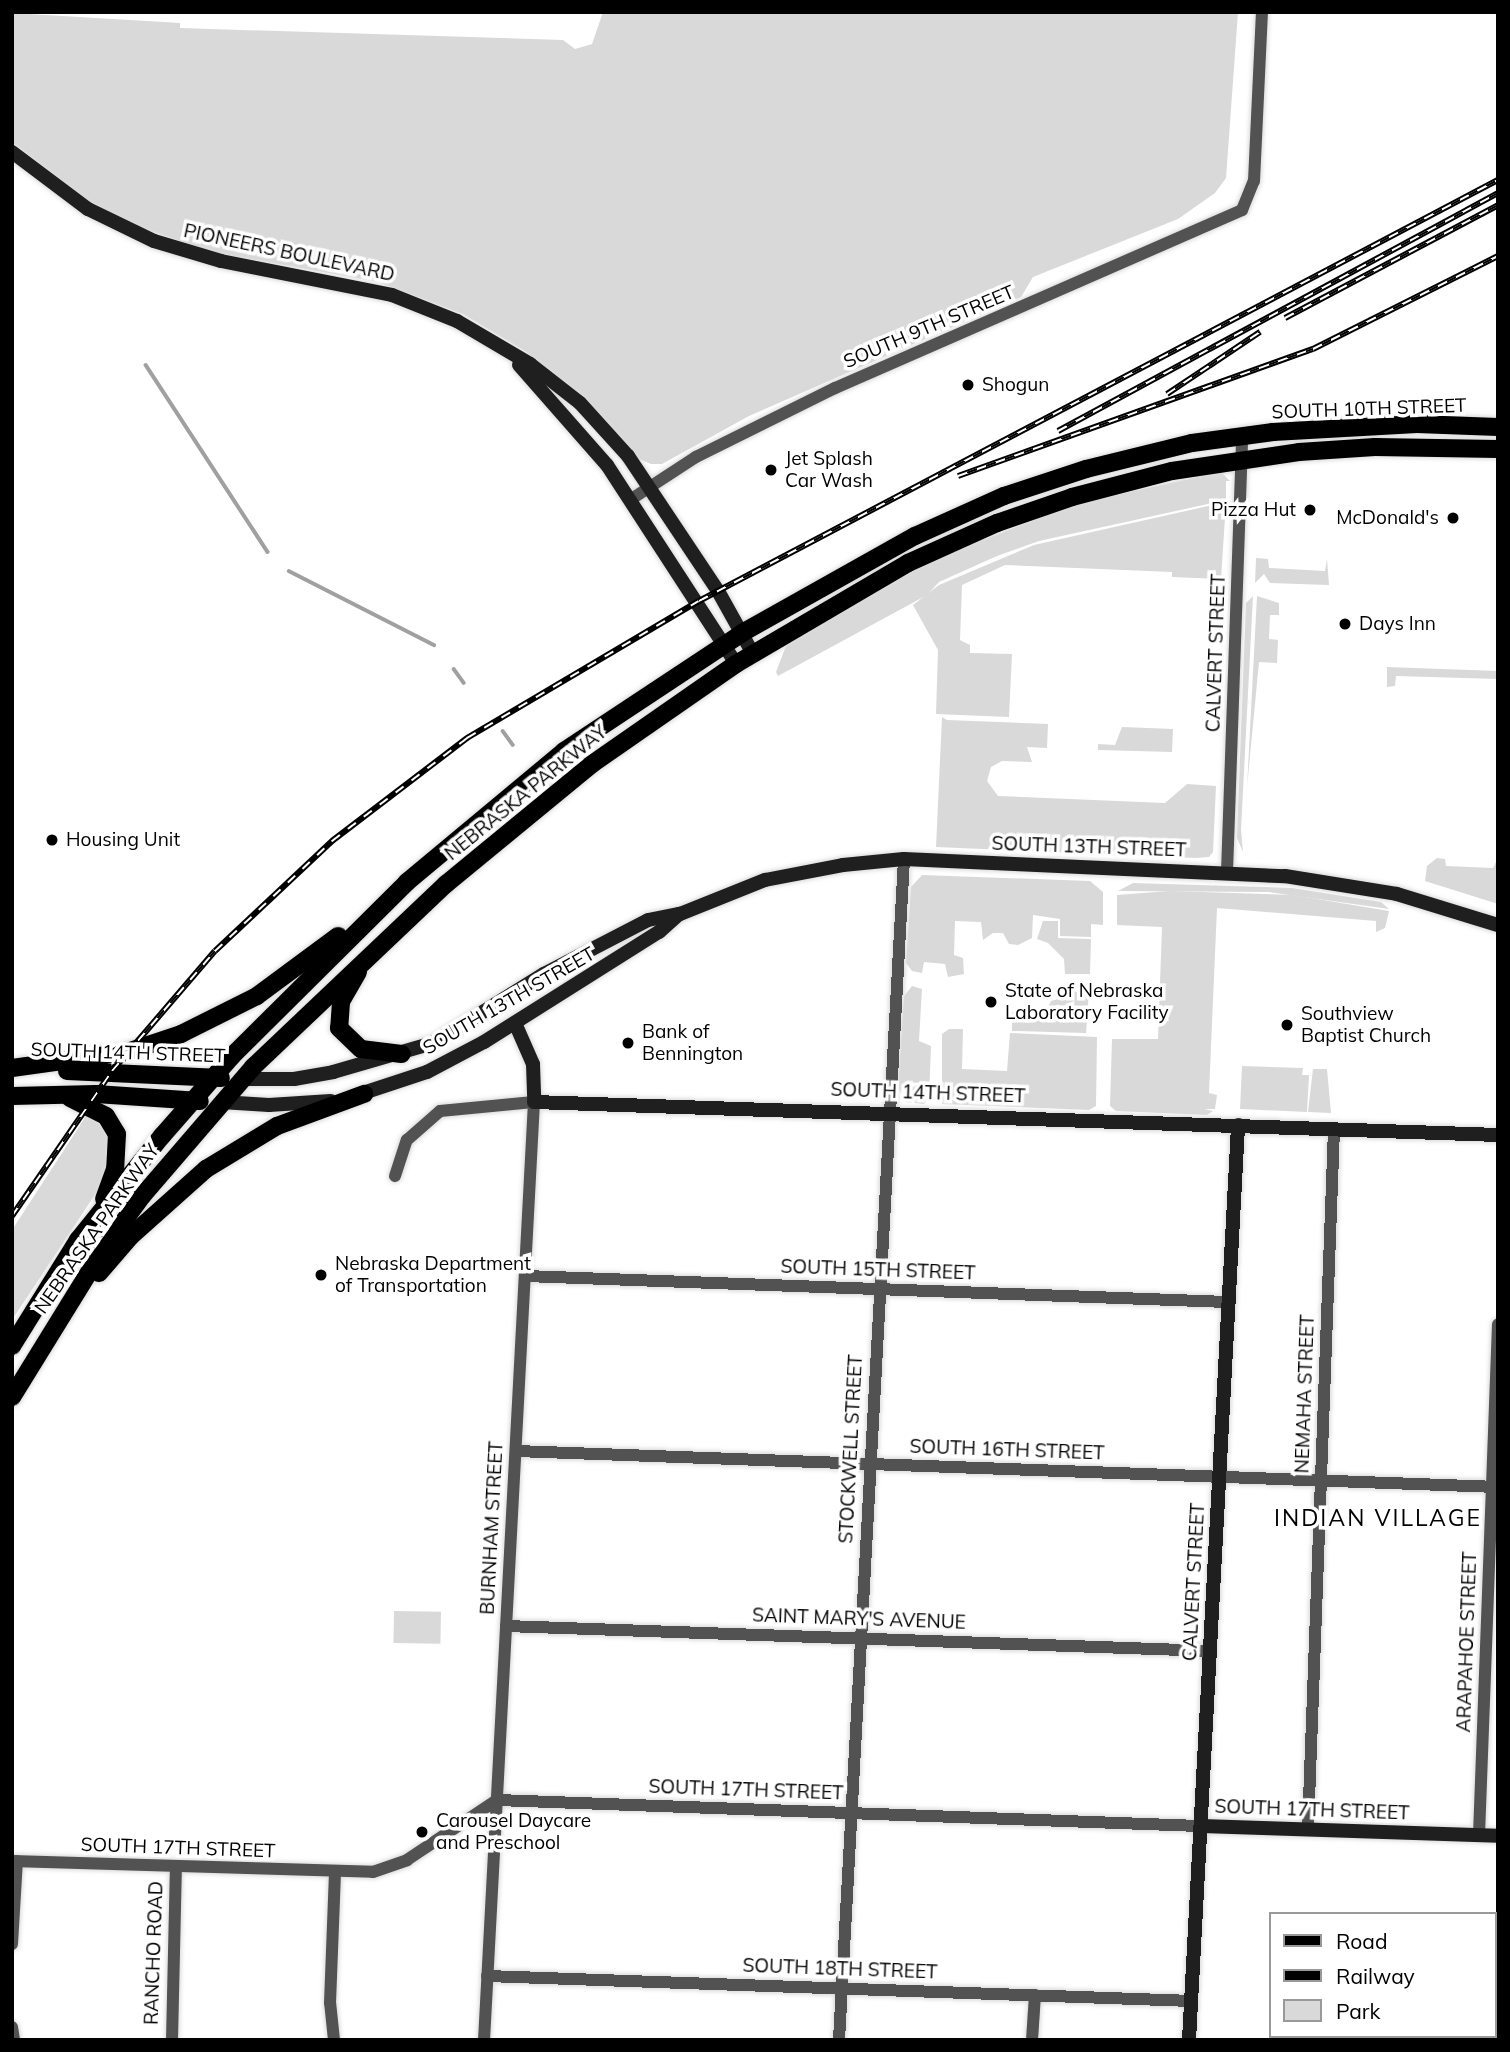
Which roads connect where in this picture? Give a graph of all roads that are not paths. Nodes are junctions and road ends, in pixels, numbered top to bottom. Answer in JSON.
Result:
{"nodes":[{"id":1,"x":1262,"y":12,"type":"edge"},
{"id":2,"x":12,"y":152,"type":"edge"},
{"id":3,"x":492,"y":340,"type":"junction"},
{"id":4,"x":1498,"y":427,"type":"edge"},
{"id":5,"x":1242,"y":435,"type":"junction"},
{"id":6,"x":1498,"y":449,"type":"edge"},
{"id":7,"x":1242,"y":458,"type":"junction"},
{"id":8,"x":650,"y":487,"type":"junction"},
{"id":9,"x":630,"y":500,"type":"junction"},
{"id":10,"x":742,"y":633,"type":"junction"},
{"id":11,"x":724,"y":645,"type":"junction"},
{"id":12,"x":753,"y":654,"type":"junction"},
{"id":13,"x":736,"y":664,"type":"junction"},
{"id":14,"x":904,"y":859,"type":"junction"},
{"id":15,"x":1227,"y":872,"type":"junction"},
{"id":16,"x":407,"y":882,"type":"junction"},
{"id":17,"x":680,"y":914,"type":"junction"},
{"id":18,"x":1498,"y":925,"type":"edge"},
{"id":19,"x":372,"y":952,"type":"junction"},
{"id":20,"x":515,"y":1023,"type":"junction"},
{"id":21,"x":402,"y":1054,"type":"junction"},
{"id":22,"x":12,"y":1069,"type":"edge"},
{"id":23,"x":212,"y":1078,"type":"junction"},
{"id":24,"x":242,"y":1079,"type":"junction"},
{"id":25,"x":364,"y":1094,"type":"junction"},
{"id":26,"x":12,"y":1096,"type":"edge"},
{"id":27,"x":63,"y":1097,"type":"junction"},
{"id":28,"x":192,"y":1100,"type":"junction"},
{"id":29,"x":221,"y":1102,"type":"junction"},
{"id":30,"x":534,"y":1102,"type":"junction"},
{"id":31,"x":889,"y":1112,"type":"junction"},
{"id":32,"x":1238,"y":1125,"type":"junction"},
{"id":33,"x":1334,"y":1129,"type":"junction"},
{"id":34,"x":1498,"y":1135,"type":"edge"},
{"id":35,"x":395,"y":1176,"type":"dead end"},
{"id":36,"x":78,"y":1240,"type":"junction"},
{"id":37,"x":525,"y":1276,"type":"junction"},
{"id":38,"x":879,"y":1289,"type":"junction"},
{"id":39,"x":1229,"y":1302,"type":"junction"},
{"id":40,"x":56,"y":1323,"type":"junction"},
{"id":41,"x":1498,"y":1325,"type":"edge"},
{"id":42,"x":12,"y":1346,"type":"edge"},
{"id":43,"x":12,"y":1396,"type":"edge"},
{"id":44,"x":516,"y":1451,"type":"junction"},
{"id":45,"x":870,"y":1464,"type":"junction"},
{"id":46,"x":1219,"y":1477,"type":"junction"},
{"id":47,"x":1321,"y":1480,"type":"junction"},
{"id":48,"x":1495,"y":1487,"type":"edge"},
{"id":49,"x":506,"y":1626,"type":"junction"},
{"id":50,"x":860,"y":1639,"type":"junction"},
{"id":51,"x":1210,"y":1651,"type":"junction"},
{"id":52,"x":497,"y":1800,"type":"junction"},
{"id":53,"x":851,"y":1814,"type":"junction"},
{"id":54,"x":1201,"y":1826,"type":"junction"},
{"id":55,"x":1308,"y":1828,"type":"junction"},
{"id":56,"x":1479,"y":1835,"type":"junction"},
{"id":57,"x":1498,"y":1836,"type":"edge"},
{"id":58,"x":15,"y":1861,"type":"edge"},
{"id":59,"x":176,"y":1867,"type":"junction"},
{"id":60,"x":335,"y":1873,"type":"junction"},
{"id":61,"x":12,"y":1944,"type":"edge"},
{"id":62,"x":487,"y":1976,"type":"junction"},
{"id":63,"x":841,"y":1989,"type":"junction"},
{"id":64,"x":1035,"y":1995,"type":"junction"},
{"id":65,"x":1191,"y":2001,"type":"junction"},
{"id":66,"x":12,"y":2026,"type":"edge"},
{"id":67,"x":14,"y":2040,"type":"edge"},
{"id":68,"x":172,"y":2040,"type":"edge"},
{"id":69,"x":334,"y":2040,"type":"edge"},
{"id":70,"x":484,"y":2040,"type":"edge"},
{"id":71,"x":839,"y":2040,"type":"edge"},
{"id":72,"x":1032,"y":2040,"type":"edge"},
{"id":73,"x":1189,"y":2040,"type":"edge"}],
"edges":[{"from":1,"to":8,"type":"street","name":"SOUTH 9TH STREET"},
{"from":2,"to":3,"type":"main road","name":"PIONEERS BOULEVARD"},
{"from":3,"to":8,"type":"main road","name":"PIONEERS BOULEVARD"},
{"from":3,"to":9,"type":"main road","name":"PIONEERS BOULEVARD"},
{"from":4,"to":5,"type":"main road","name":"SOUTH 10TH STREET"},
{"from":5,"to":7,"type":"street","name":"CALVERT STREET"},
{"from":5,"to":10,"type":"main road","name":"NEBRASKA PARKWAY"},
{"from":6,"to":7,"type":"main road","name":"SOUTH 10TH STREET"},
{"from":7,"to":12,"type":"main road","name":"NEBRASKA PARKWAY"},
{"from":7,"to":15,"type":"street","name":"CALVERT STREET"},
{"from":8,"to":9,"type":"street","name":"SOUTH 9TH STREET"},
{"from":8,"to":10,"type":"main road","name":"PIONEERS BOULEVARD"},
{"from":9,"to":11,"type":"main road","name":"PIONEERS BOULEVARD"},
{"from":10,"to":11,"type":"main road","name":"NEBRASKA PARKWAY"},
{"from":10,"to":12,"type":"main road","name":"PIONEERS BOULEVARD"},
{"from":11,"to":13,"type":"main road","name":"PIONEERS BOULEVARD"},
{"from":11,"to":16,"type":"main road","name":"NEBRASKA PARKWAY"},
{"from":12,"to":13,"type":"main road","name":"NEBRASKA PARKWAY"},
{"from":13,"to":19,"type":"main road","name":"NEBRASKA PARKWAY"},
{"from":14,"to":15,"type":"main road","name":"SOUTH 13TH STREET"},
{"from":14,"to":17,"type":"main road","name":"SOUTH 13TH STREET"},
{"from":14,"to":31,"type":"street","name":"STOCKWELL STREET"},
{"from":15,"to":18,"type":"main road","name":"SOUTH 13TH STREET"},
{"from":16,"to":22,"type":"main road"},
{"from":16,"to":23,"type":"main road","name":"NEBRASKA PARKWAY"},
{"from":17,"to":20,"type":"main road","name":"SOUTH 13TH STREET"},
{"from":17,"to":21,"type":"main road","name":"SOUTH 13TH STREET"},
{"from":19,"to":21,"type":"main road"},
{"from":19,"to":24,"type":"main road","name":"NEBRASKA PARKWAY"},
{"from":20,"to":25,"type":"main road","name":"SOUTH 13TH STREET"},
{"from":20,"to":30,"type":"main road","name":"BURNHAM STREET"},
{"from":21,"to":24,"type":"main road","name":"SOUTH 13TH STREET"},
{"from":22,"to":23,"type":"main road","name":"SOUTH 14TH STREET"},
{"from":23,"to":24,"type":"main road","name":"SOUTH 14TH STREET"},
{"from":23,"to":28,"type":"main road","name":"NEBRASKA PARKWAY"},
{"from":24,"to":29,"type":"main road","name":"NEBRASKA PARKWAY"},
{"from":25,"to":29,"type":"main road","name":"SOUTH 13TH STREET"},
{"from":25,"to":40,"type":"main road"},
{"from":26,"to":27,"type":"main road"},
{"from":27,"to":28,"type":"main road"},
{"from":27,"to":36,"type":"main road"},
{"from":28,"to":29,"type":"main road"},
{"from":28,"to":36,"type":"main road","name":"NEBRASKA PARKWAY"},
{"from":29,"to":40,"type":"main road","name":"NEBRASKA PARKWAY"},
{"from":30,"to":31,"type":"main road","name":"SOUTH 14TH STREET"},
{"from":30,"to":35,"type":"street","name":"SOUTH 14TH STREET"},
{"from":30,"to":37,"type":"street","name":"BURNHAM STREET"},
{"from":31,"to":32,"type":"main road","name":"SOUTH 14TH STREET"},
{"from":31,"to":38,"type":"street","name":"STOCKWELL STREET"},
{"from":32,"to":33,"type":"main road","name":"SOUTH 14TH STREET"},
{"from":32,"to":39,"type":"main road","name":"CALVERT STREET"},
{"from":33,"to":34,"type":"main road","name":"SOUTH 14TH STREET"},
{"from":33,"to":47,"type":"street","name":"NEMAHA STREET"},
{"from":36,"to":42,"type":"main road","name":"NEBRASKA PARKWAY"},
{"from":37,"to":38,"type":"street","name":"SOUTH 15TH STREET"},
{"from":37,"to":44,"type":"street","name":"BURNHAM STREET"},
{"from":38,"to":39,"type":"street","name":"SOUTH 15TH STREET"},
{"from":38,"to":45,"type":"street","name":"STOCKWELL STREET"},
{"from":39,"to":46,"type":"main road","name":"CALVERT STREET"},
{"from":40,"to":43,"type":"main road","name":"NEBRASKA PARKWAY"},
{"from":41,"to":48,"type":"street","name":"ARAPAHOE STREET"},
{"from":44,"to":45,"type":"street","name":"SOUTH 16TH STREET"},
{"from":44,"to":49,"type":"street","name":"BURNHAM STREET"},
{"from":45,"to":46,"type":"street","name":"SOUTH 16TH STREET"},
{"from":45,"to":50,"type":"street","name":"STOCKWELL STREET"},
{"from":46,"to":47,"type":"street","name":"SOUTH 16TH STREET"},
{"from":46,"to":51,"type":"main road","name":"CALVERT STREET"},
{"from":47,"to":48,"type":"street","name":"SOUTH 16TH STREET"},
{"from":47,"to":55,"type":"street","name":"NEMAHA STREET"},
{"from":48,"to":56,"type":"street","name":"ARAPAHOE STREET"},
{"from":49,"to":50,"type":"street","name":"SAINT MARY'S AVENUE"},
{"from":49,"to":52,"type":"street","name":"BURNHAM STREET"},
{"from":50,"to":51,"type":"street","name":"SAINT MARY'S AVENUE"},
{"from":50,"to":53,"type":"street","name":"STOCKWELL STREET"},
{"from":51,"to":54,"type":"main road","name":"CALVERT STREET"},
{"from":52,"to":53,"type":"street","name":"SOUTH 17TH STREET"},
{"from":52,"to":60,"type":"street","name":"SOUTH 17TH STREET"},
{"from":52,"to":62,"type":"street","name":"BURNHAM STREET"},
{"from":53,"to":54,"type":"street","name":"SOUTH 17TH STREET"},
{"from":53,"to":63,"type":"street","name":"STOCKWELL STREET"},
{"from":54,"to":55,"type":"main road","name":"SOUTH 17TH STREET"},
{"from":54,"to":65,"type":"main road","name":"CALVERT STREET"},
{"from":55,"to":56,"type":"main road","name":"SOUTH 17TH STREET"},
{"from":56,"to":57,"type":"main road","name":"SOUTH 17TH STREET"},
{"from":58,"to":59,"type":"street","name":"SOUTH 17TH STREET"},
{"from":58,"to":61,"type":"street"},
{"from":59,"to":60,"type":"street","name":"SOUTH 17TH STREET"},
{"from":59,"to":68,"type":"street","name":"RANCHO ROAD"},
{"from":60,"to":69,"type":"street"},
{"from":62,"to":63,"type":"street","name":"SOUTH 18TH STREET"},
{"from":62,"to":70,"type":"street","name":"BURNHAM STREET"},
{"from":63,"to":64,"type":"street","name":"SOUTH 18TH STREET"},
{"from":63,"to":71,"type":"street","name":"STOCKWELL STREET"},
{"from":64,"to":65,"type":"street","name":"SOUTH 18TH STREET"},
{"from":64,"to":72,"type":"street"},
{"from":65,"to":73,"type":"main road","name":"CALVERT STREET"},
{"from":66,"to":67,"type":"street"}]}
